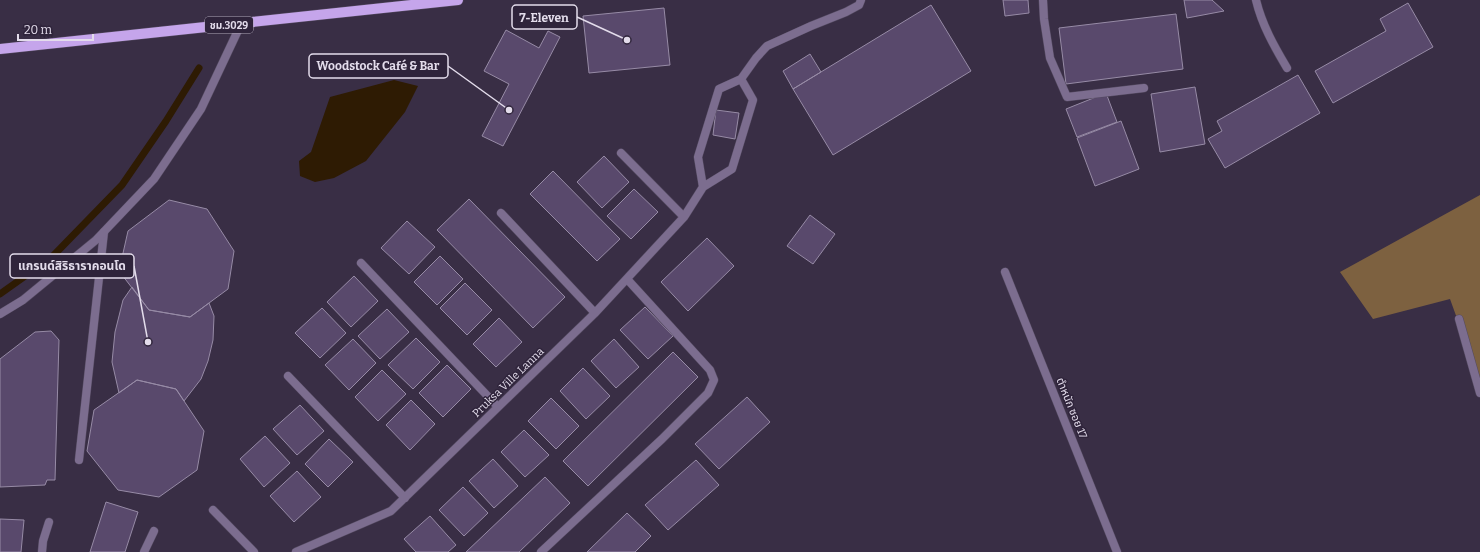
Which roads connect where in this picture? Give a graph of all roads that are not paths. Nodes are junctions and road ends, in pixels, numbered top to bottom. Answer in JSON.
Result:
{"nodes":[{"id":1,"x":458,"y":0,"type":"edge"},
{"id":2,"x":861,"y":0,"type":"edge"},
{"id":3,"x":1042,"y":0,"type":"edge"},
{"id":4,"x":1256,"y":0,"type":"edge"},
{"id":5,"x":241,"y":24,"type":"junction"},
{"id":6,"x":0,"y":50,"type":"edge"},
{"id":7,"x":1287,"y":68,"type":"dead end"},
{"id":8,"x":741,"y":79,"type":"junction"},
{"id":9,"x":1144,"y":88,"type":"dead end"},
{"id":10,"x":621,"y":153,"type":"dead end"},
{"id":11,"x":703,"y":186,"type":"junction"},
{"id":12,"x":501,"y":213,"type":"dead end"},
{"id":13,"x":684,"y":217,"type":"junction"},
{"id":14,"x":104,"y":232,"type":"junction"},
{"id":15,"x":361,"y":263,"type":"dead end"},
{"id":16,"x":1005,"y":272,"type":"dead end"},
{"id":17,"x":627,"y":279,"type":"junction"},
{"id":18,"x":595,"y":313,"type":"junction"},
{"id":19,"x":0,"y":314,"type":"edge"},
{"id":20,"x":1459,"y":319,"type":"dead end"},
{"id":21,"x":288,"y":376,"type":"dead end"},
{"id":22,"x":1480,"y":393,"type":"edge"},
{"id":23,"x":498,"y":407,"type":"junction"},
{"id":24,"x":79,"y":460,"type":"dead end"},
{"id":25,"x":405,"y":498,"type":"junction"},
{"id":26,"x":213,"y":510,"type":"dead end"},
{"id":27,"x":49,"y":522,"type":"dead end"},
{"id":28,"x":154,"y":531,"type":"dead end"},
{"id":29,"x":42,"y":552,"type":"edge"},
{"id":30,"x":144,"y":552,"type":"edge"},
{"id":31,"x":254,"y":552,"type":"edge"},
{"id":32,"x":296,"y":552,"type":"edge"},
{"id":33,"x":541,"y":552,"type":"edge"},
{"id":34,"x":1117,"y":552,"type":"edge"}],
"edges":[{"from":1,"to":5,"type":"main road","number":"ชม.3029"},
{"from":2,"to":8,"type":"street"},
{"from":3,"to":9,"type":"street"},
{"from":4,"to":7,"type":"street"},
{"from":5,"to":6,"type":"main road","number":"ชม.3029"},
{"from":5,"to":14,"type":"street"},
{"from":8,"to":11,"type":"street"},
{"from":8,"to":11,"type":"street","name":"Pruksa Ville Lanna"},
{"from":10,"to":13,"type":"street"},
{"from":11,"to":13,"type":"street","name":"Pruksa Ville Lanna"},
{"from":12,"to":18,"type":"street"},
{"from":13,"to":17,"type":"street","name":"Pruksa Ville Lanna"},
{"from":14,"to":19,"type":"street"},
{"from":14,"to":24,"type":"street"},
{"from":15,"to":23,"type":"street"},
{"from":16,"to":34,"type":"street","name":"ตำหนัก ซอย 17"},
{"from":17,"to":18,"type":"street","name":"Pruksa Ville Lanna"},
{"from":17,"to":33,"type":"street"},
{"from":18,"to":23,"type":"street","name":"Pruksa Ville Lanna"},
{"from":20,"to":22,"type":"street"},
{"from":21,"to":25,"type":"street"},
{"from":23,"to":25,"type":"street","name":"Pruksa Ville Lanna"},
{"from":25,"to":32,"type":"street","name":"Pruksa Ville Lanna"},
{"from":26,"to":31,"type":"street"},
{"from":27,"to":29,"type":"street"},
{"from":28,"to":30,"type":"street"}]}
